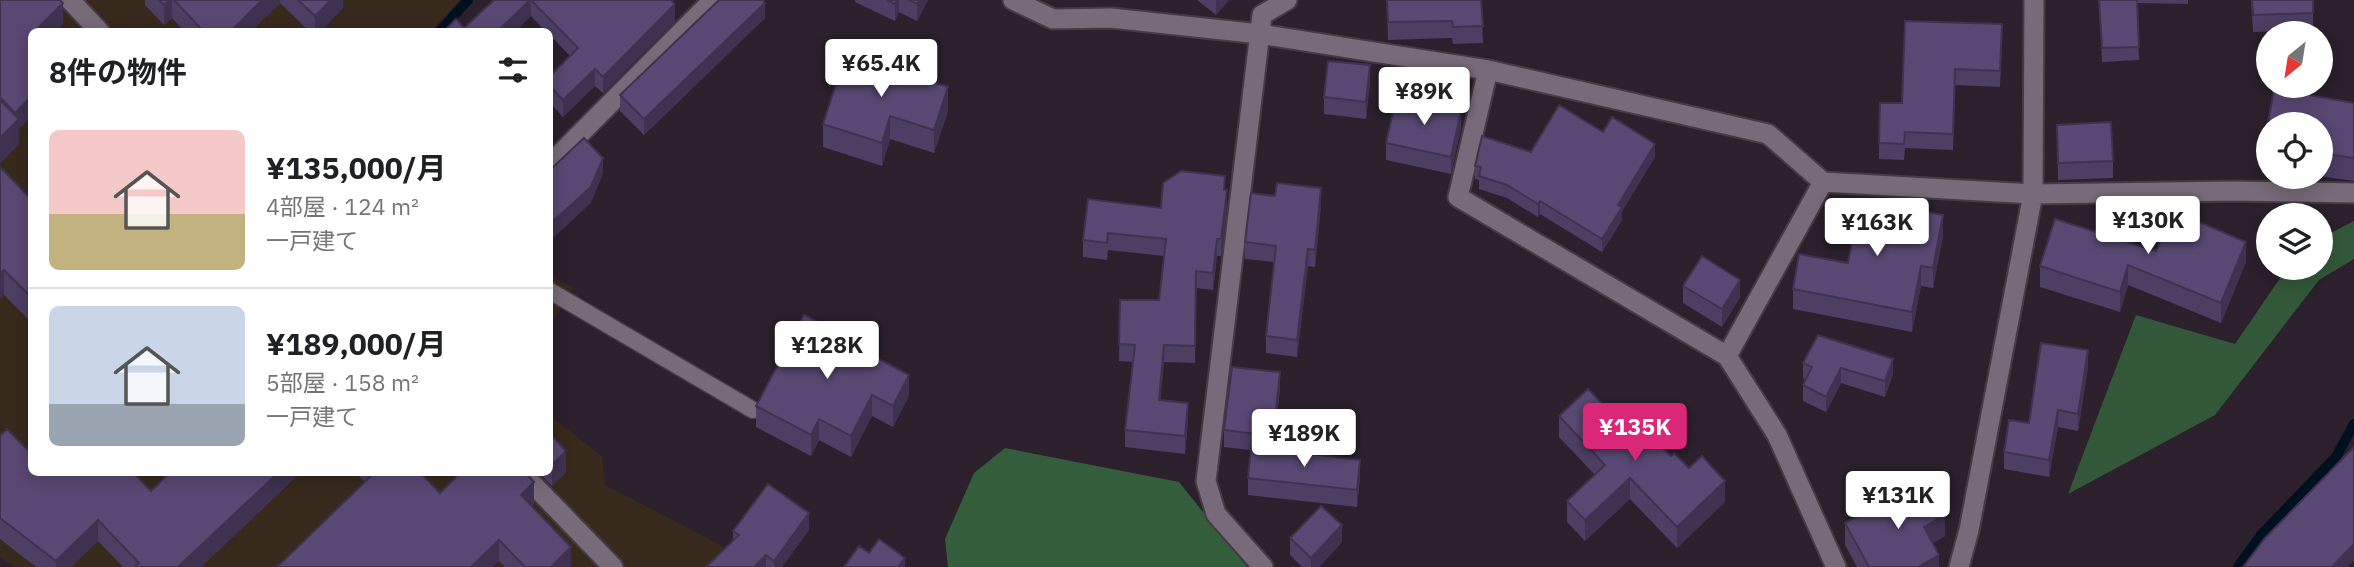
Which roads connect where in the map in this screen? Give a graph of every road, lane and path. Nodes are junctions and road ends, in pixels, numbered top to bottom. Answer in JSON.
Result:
{"nodes":[{"id":1,"x":69,"y":0,"type":"edge"},
{"id":2,"x":713,"y":0,"type":"edge"},
{"id":3,"x":1013,"y":0,"type":"edge"},
{"id":4,"x":1287,"y":0,"type":"edge"},
{"id":5,"x":2034,"y":0,"type":"edge"},
{"id":6,"x":96,"y":28,"type":"edge"},
{"id":7,"x":1260,"y":34,"type":"junction"},
{"id":8,"x":1488,"y":70,"type":"junction"},
{"id":9,"x":553,"y":161,"type":"edge"},
{"id":10,"x":1823,"y":182,"type":"junction"},
{"id":11,"x":2354,"y":193,"type":"edge"},
{"id":12,"x":2033,"y":194,"type":"junction"},
{"id":13,"x":553,"y":293,"type":"edge"},
{"id":14,"x":1727,"y":356,"type":"junction"},
{"id":15,"x":753,"y":410,"type":"dead end"},
{"id":16,"x":525,"y":476,"type":"edge"},
{"id":17,"x":604,"y":564,"type":"edge"},
{"id":18,"x":1263,"y":567,"type":"edge"},
{"id":19,"x":1836,"y":567,"type":"edge"},
{"id":20,"x":1959,"y":567,"type":"edge"}],
"edges":[{"from":1,"to":6,"type":"street"},
{"from":2,"to":9,"type":"street"},
{"from":3,"to":7,"type":"street"},
{"from":4,"to":7,"type":"street"},
{"from":5,"to":12,"type":"street"},
{"from":7,"to":8,"type":"street"},
{"from":7,"to":18,"type":"street"},
{"from":8,"to":10,"type":"street"},
{"from":8,"to":14,"type":"street"},
{"from":10,"to":12,"type":"street"},
{"from":10,"to":14,"type":"street"},
{"from":11,"to":12,"type":"street"},
{"from":12,"to":20,"type":"street"},
{"from":13,"to":15,"type":"lane"},
{"from":14,"to":19,"type":"street"},
{"from":16,"to":17,"type":"street"}]}
